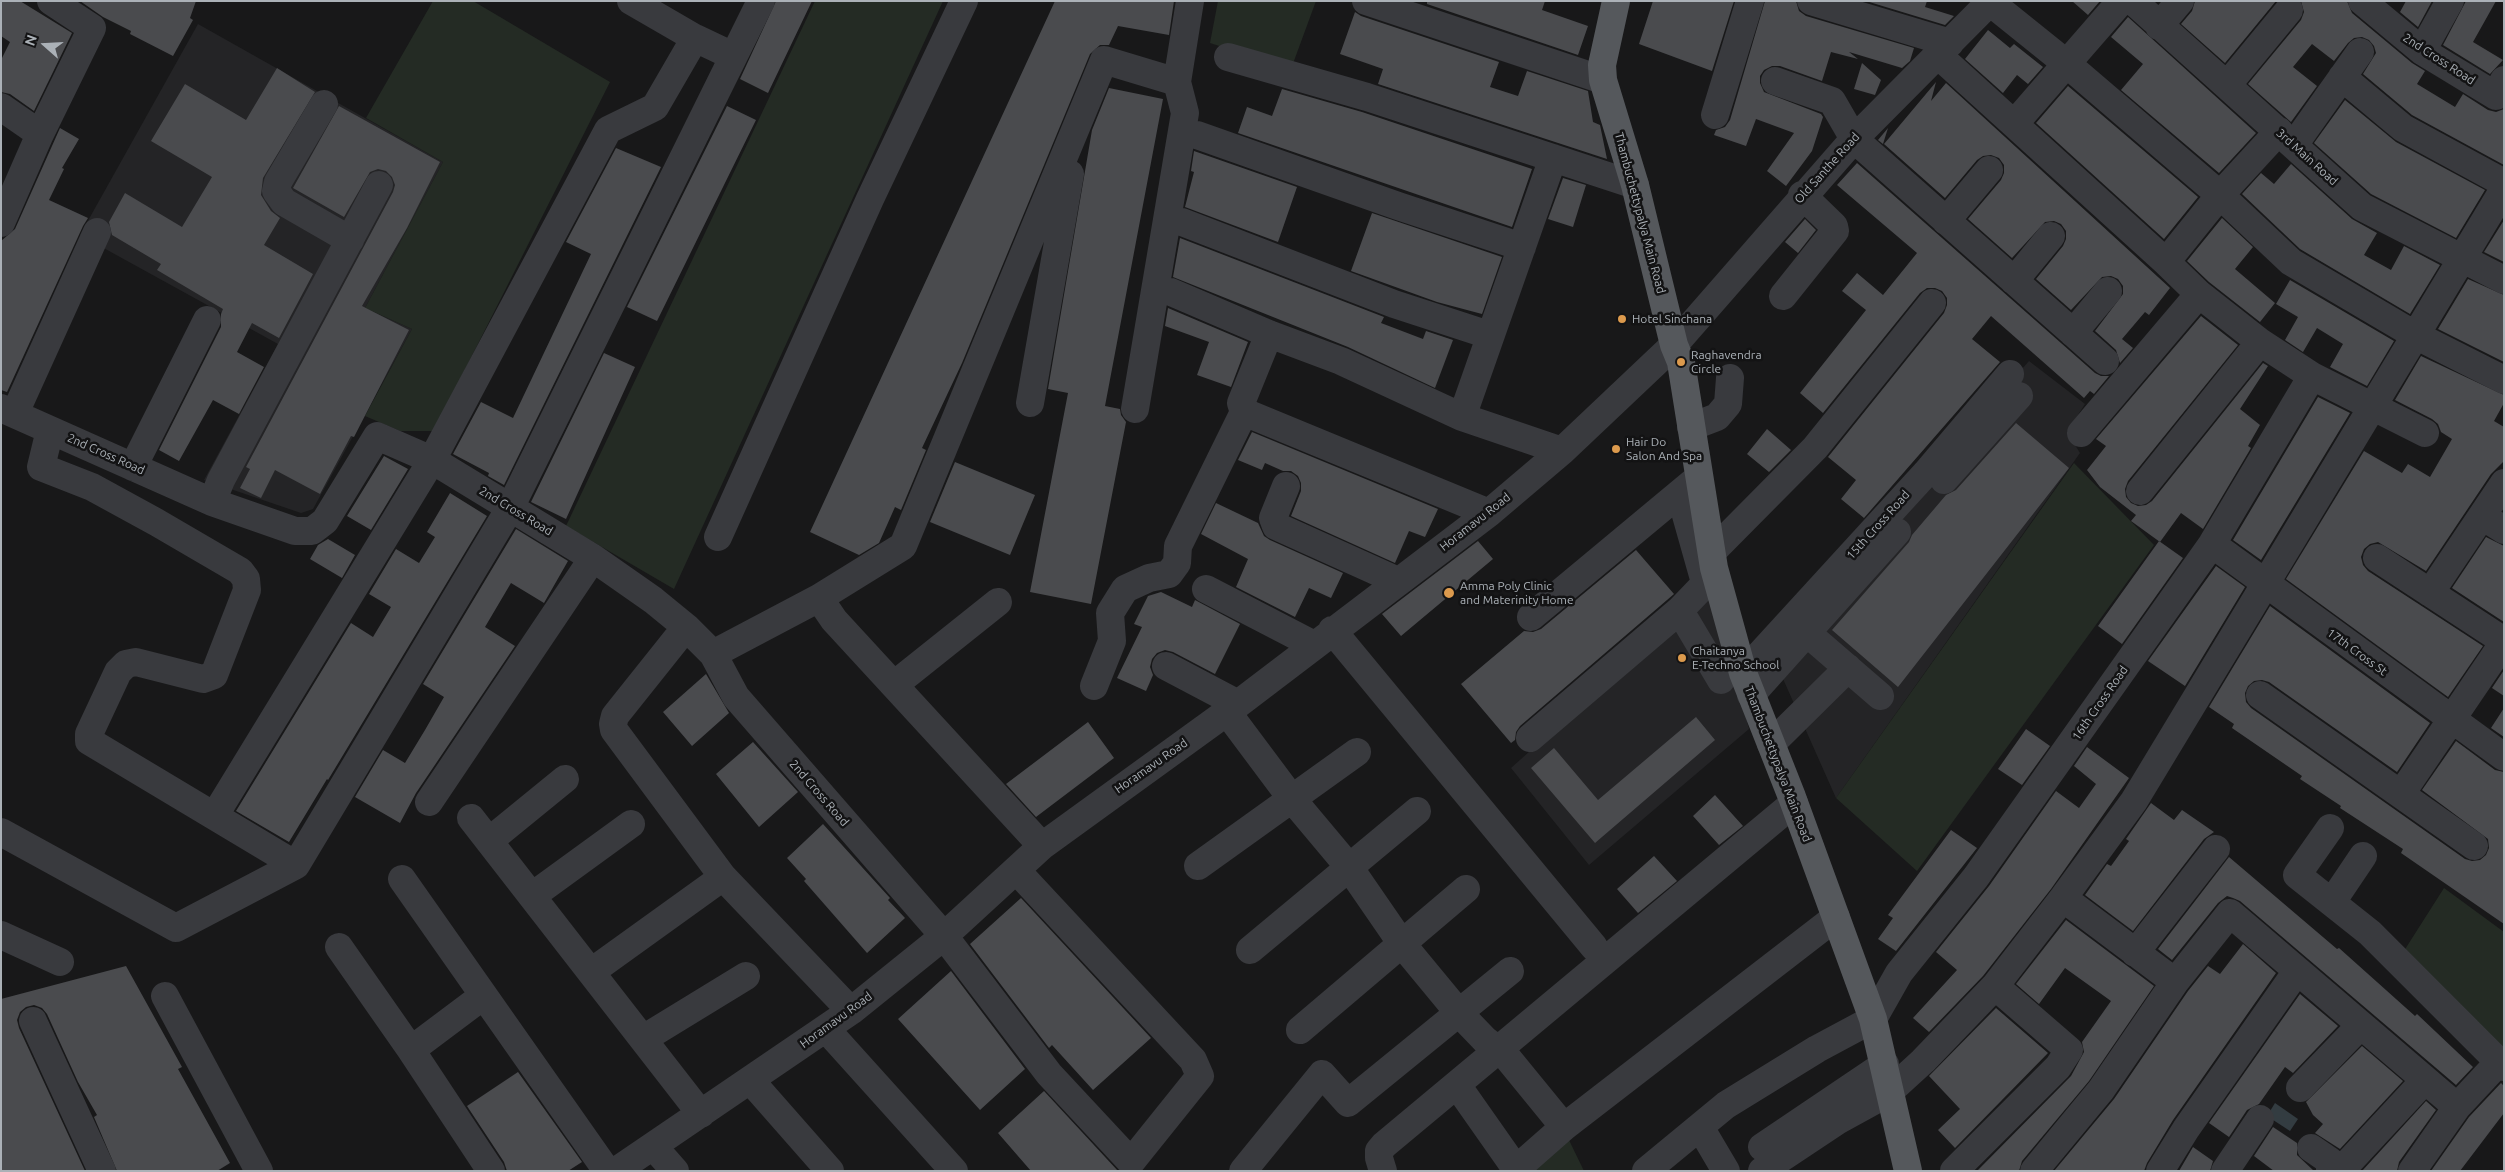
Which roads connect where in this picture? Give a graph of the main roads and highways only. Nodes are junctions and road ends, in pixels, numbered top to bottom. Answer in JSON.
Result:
{"nodes":[{"id":1,"x":1616,"y":1,"type":"edge"},
{"id":2,"x":1908,"y":1171,"type":"edge"}],
"edges":[{"from":1,"to":2,"type":"main road","name":"Thambuchettypalya Main Road"}]}
